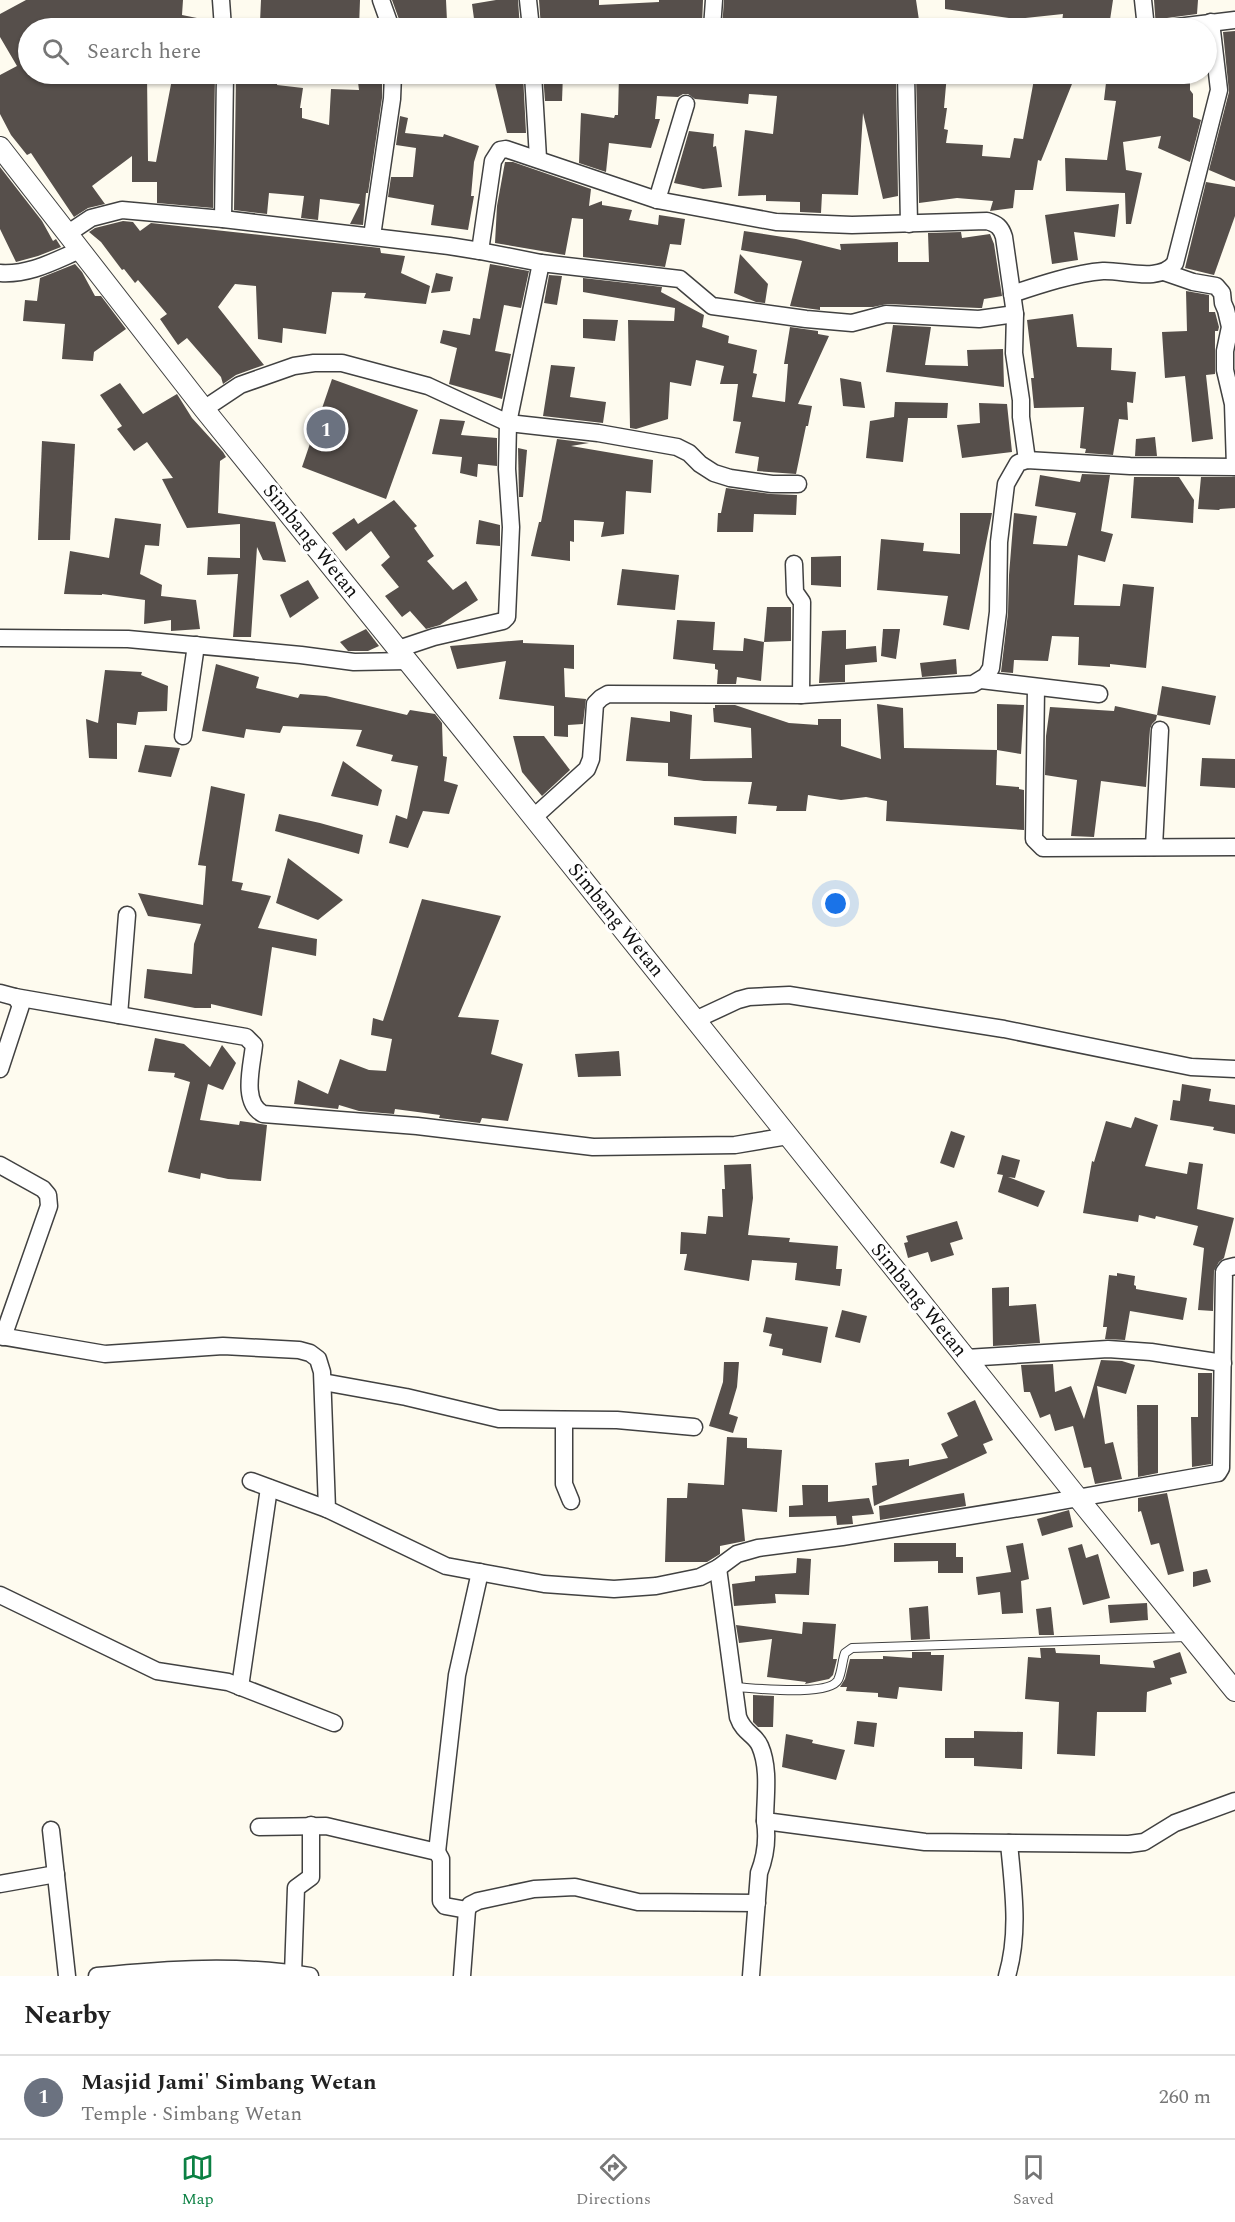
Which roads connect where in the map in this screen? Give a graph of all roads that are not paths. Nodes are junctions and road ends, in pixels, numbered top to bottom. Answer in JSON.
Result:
{"nodes":[{"id":1,"x":221,"y":0,"type":"edge"},
{"id":2,"x":381,"y":0,"type":"edge"},
{"id":3,"x":528,"y":0,"type":"edge"},
{"id":4,"x":714,"y":0,"type":"edge"},
{"id":5,"x":1143,"y":0,"type":"edge"},
{"id":6,"x":222,"y":18,"type":"edge"},
{"id":7,"x":387,"y":18,"type":"edge"},
{"id":8,"x":530,"y":18,"type":"edge"},
{"id":9,"x":713,"y":18,"type":"edge"},
{"id":10,"x":1145,"y":18,"type":"edge"},
{"id":11,"x":1235,"y":20,"type":"edge"},
{"id":12,"x":1217,"y":22,"type":"edge"},
{"id":13,"x":1217,"y":73,"type":"edge"},
{"id":14,"x":225,"y":84,"type":"edge"},
{"id":15,"x":393,"y":84,"type":"edge"},
{"id":16,"x":534,"y":84,"type":"edge"},
{"id":17,"x":906,"y":84,"type":"edge"},
{"id":18,"x":686,"y":104,"type":"dead end"},
{"id":19,"x":0,"y":147,"type":"edge"},
{"id":20,"x":538,"y":158,"type":"junction"},
{"id":21,"x":657,"y":200,"type":"junction"},
{"id":22,"x":223,"y":219,"type":"junction"},
{"id":23,"x":909,"y":224,"type":"junction"},
{"id":24,"x":68,"y":234,"type":"junction"},
{"id":25,"x":372,"y":236,"type":"junction"},
{"id":26,"x":80,"y":250,"type":"junction"},
{"id":27,"x":480,"y":251,"type":"junction"},
{"id":28,"x":541,"y":262,"type":"junction"},
{"id":29,"x":1164,"y":272,"type":"junction"},
{"id":30,"x":0,"y":273,"type":"edge"},
{"id":31,"x":1012,"y":294,"type":"junction"},
{"id":32,"x":1015,"y":314,"type":"junction"},
{"id":33,"x":204,"y":409,"type":"junction"},
{"id":34,"x":508,"y":423,"type":"junction"},
{"id":35,"x":1027,"y":460,"type":"junction"},
{"id":36,"x":1235,"y":466,"type":"edge"},
{"id":37,"x":798,"y":484,"type":"dead end"},
{"id":38,"x":794,"y":564,"type":"dead end"},
{"id":39,"x":0,"y":638,"type":"edge"},
{"id":40,"x":196,"y":645,"type":"junction"},
{"id":41,"x":403,"y":655,"type":"junction"},
{"id":42,"x":981,"y":681,"type":"junction"},
{"id":43,"x":1036,"y":687,"type":"junction"},
{"id":44,"x":801,"y":694,"type":"junction"},
{"id":45,"x":1099,"y":694,"type":"dead end"},
{"id":46,"x":1160,"y":730,"type":"dead end"},
{"id":47,"x":183,"y":736,"type":"dead end"},
{"id":48,"x":534,"y":817,"type":"junction"},
{"id":49,"x":1154,"y":847,"type":"junction"},
{"id":50,"x":1235,"y":847,"type":"edge"},
{"id":51,"x":127,"y":915,"type":"dead end"},
{"id":52,"x":7,"y":995,"type":"edge"},
{"id":53,"x":119,"y":1015,"type":"junction"},
{"id":54,"x":695,"y":1020,"type":"junction"},
{"id":55,"x":0,"y":1069,"type":"edge"},
{"id":56,"x":1235,"y":1069,"type":"edge"},
{"id":57,"x":788,"y":1136,"type":"junction"},
{"id":58,"x":0,"y":1165,"type":"edge"},
{"id":59,"x":1235,"y":1266,"type":"edge"},
{"id":60,"x":2,"y":1336,"type":"edge"},
{"id":61,"x":966,"y":1358,"type":"junction"},
{"id":62,"x":1222,"y":1363,"type":"junction"},
{"id":63,"x":323,"y":1382,"type":"junction"},
{"id":64,"x":564,"y":1420,"type":"junction"},
{"id":65,"x":694,"y":1427,"type":"dead end"},
{"id":66,"x":251,"y":1481,"type":"dead end"},
{"id":67,"x":269,"y":1488,"type":"junction"},
{"id":68,"x":1078,"y":1498,"type":"junction"},
{"id":69,"x":571,"y":1501,"type":"dead end"},
{"id":70,"x":327,"y":1509,"type":"junction"},
{"id":71,"x":718,"y":1568,"type":"junction"},
{"id":72,"x":480,"y":1572,"type":"junction"},
{"id":73,"x":0,"y":1595,"type":"edge"},
{"id":74,"x":1191,"y":1636,"type":"junction"},
{"id":75,"x":240,"y":1687,"type":"junction"},
{"id":76,"x":734,"y":1687,"type":"junction"},
{"id":77,"x":1235,"y":1691,"type":"edge"},
{"id":78,"x":334,"y":1723,"type":"dead end"},
{"id":79,"x":1235,"y":1801,"type":"edge"},
{"id":80,"x":765,"y":1821,"type":"junction"},
{"id":81,"x":311,"y":1825,"type":"junction"},
{"id":82,"x":260,"y":1827,"type":"dead end"},
{"id":83,"x":51,"y":1830,"type":"dead end"},
{"id":84,"x":1009,"y":1843,"type":"junction"},
{"id":85,"x":437,"y":1852,"type":"junction"},
{"id":86,"x":56,"y":1875,"type":"junction"},
{"id":87,"x":0,"y":1884,"type":"edge"},
{"id":88,"x":757,"y":1903,"type":"junction"},
{"id":89,"x":467,"y":1910,"type":"junction"},
{"id":90,"x":301,"y":1975,"type":"edge"},
{"id":91,"x":67,"y":1976,"type":"edge"},
{"id":92,"x":97,"y":1976,"type":"edge"},
{"id":93,"x":462,"y":1976,"type":"edge"},
{"id":94,"x":751,"y":1976,"type":"edge"},
{"id":95,"x":1007,"y":1976,"type":"edge"}],
"edges":[{"from":1,"to":6,"type":"street"},
{"from":2,"to":7,"type":"street"},
{"from":3,"to":8,"type":"street"},
{"from":4,"to":9,"type":"street"},
{"from":5,"to":10,"type":"street"},
{"from":11,"to":12,"type":"street"},
{"from":13,"to":29,"type":"street"},
{"from":14,"to":22,"type":"street"},
{"from":15,"to":25,"type":"street"},
{"from":16,"to":20,"type":"street"},
{"from":17,"to":23,"type":"street"},
{"from":18,"to":21,"type":"street"},
{"from":19,"to":24,"type":"street","name":"Simbang Wetan"},
{"from":20,"to":21,"type":"street"},
{"from":20,"to":27,"type":"street"},
{"from":21,"to":23,"type":"street"},
{"from":22,"to":24,"type":"street"},
{"from":22,"to":25,"type":"street"},
{"from":23,"to":31,"type":"street"},
{"from":24,"to":26,"type":"street","name":"Simbang Wetan"},
{"from":25,"to":27,"type":"street"},
{"from":26,"to":30,"type":"street"},
{"from":26,"to":33,"type":"street","name":"Simbang Wetan"},
{"from":27,"to":28,"type":"street"},
{"from":28,"to":32,"type":"street"},
{"from":28,"to":34,"type":"street"},
{"from":29,"to":31,"type":"street"},
{"from":29,"to":36,"type":"street"},
{"from":31,"to":32,"type":"street"},
{"from":32,"to":35,"type":"street"},
{"from":33,"to":34,"type":"street"},
{"from":33,"to":41,"type":"street","name":"Simbang Wetan"},
{"from":34,"to":37,"type":"street"},
{"from":34,"to":41,"type":"street"},
{"from":35,"to":36,"type":"street"},
{"from":35,"to":42,"type":"street"},
{"from":38,"to":44,"type":"street"},
{"from":39,"to":40,"type":"street"},
{"from":40,"to":41,"type":"street"},
{"from":40,"to":47,"type":"street"},
{"from":41,"to":48,"type":"street","name":"Simbang Wetan"},
{"from":42,"to":43,"type":"street"},
{"from":42,"to":44,"type":"street"},
{"from":43,"to":45,"type":"street"},
{"from":43,"to":49,"type":"street"},
{"from":44,"to":48,"type":"street"},
{"from":46,"to":49,"type":"street"},
{"from":48,"to":54,"type":"street","name":"Simbang Wetan"},
{"from":49,"to":50,"type":"street"},
{"from":51,"to":53,"type":"street"},
{"from":52,"to":53,"type":"street"},
{"from":52,"to":55,"type":"street"},
{"from":53,"to":57,"type":"street"},
{"from":54,"to":56,"type":"street"},
{"from":54,"to":57,"type":"street","name":"Simbang Wetan"},
{"from":57,"to":61,"type":"street","name":"Simbang Wetan"},
{"from":58,"to":60,"type":"street"},
{"from":59,"to":62,"type":"street"},
{"from":60,"to":63,"type":"street"},
{"from":61,"to":62,"type":"street"},
{"from":61,"to":68,"type":"street","name":"Simbang Wetan"},
{"from":62,"to":68,"type":"street"},
{"from":63,"to":64,"type":"street"},
{"from":63,"to":70,"type":"street"},
{"from":64,"to":65,"type":"street"},
{"from":64,"to":69,"type":"street"},
{"from":66,"to":67,"type":"street"},
{"from":67,"to":70,"type":"street"},
{"from":67,"to":75,"type":"street"},
{"from":68,"to":71,"type":"street"},
{"from":68,"to":74,"type":"street","name":"Simbang Wetan"},
{"from":70,"to":72,"type":"street"},
{"from":71,"to":72,"type":"street"},
{"from":71,"to":76,"type":"street"},
{"from":72,"to":85,"type":"street"},
{"from":73,"to":75,"type":"street"},
{"from":74,"to":76,"type":"lane"},
{"from":74,"to":77,"type":"street","name":"Simbang Wetan"},
{"from":75,"to":78,"type":"street"},
{"from":76,"to":80,"type":"street"},
{"from":79,"to":84,"type":"street"},
{"from":80,"to":84,"type":"street"},
{"from":80,"to":88,"type":"street"},
{"from":81,"to":82,"type":"street"},
{"from":81,"to":85,"type":"street"},
{"from":81,"to":90,"type":"street"},
{"from":83,"to":86,"type":"street"},
{"from":84,"to":95,"type":"street"},
{"from":85,"to":89,"type":"street"},
{"from":86,"to":87,"type":"street"},
{"from":86,"to":91,"type":"street"},
{"from":88,"to":89,"type":"street"},
{"from":88,"to":94,"type":"street"},
{"from":89,"to":93,"type":"street"},
{"from":90,"to":92,"type":"street"}]}
